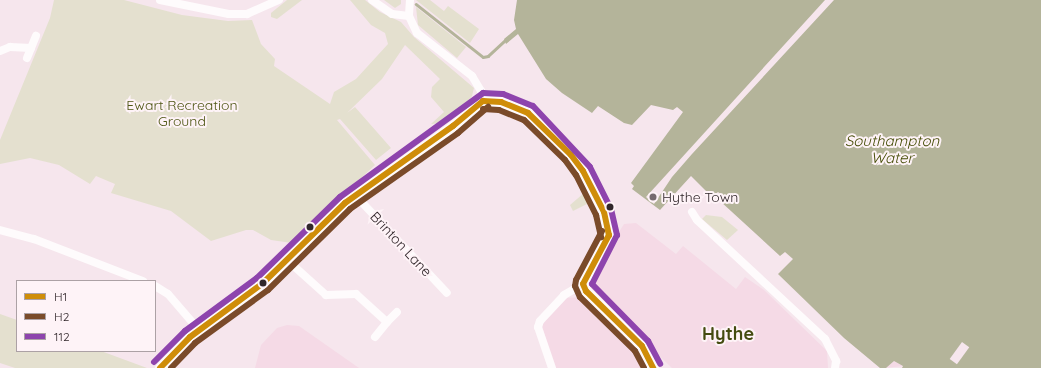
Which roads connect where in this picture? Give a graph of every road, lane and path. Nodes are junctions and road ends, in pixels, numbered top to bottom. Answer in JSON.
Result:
{"nodes":[{"id":1,"x":160,"y":0,"type":"edge"},
{"id":2,"x":279,"y":0,"type":"edge"},
{"id":3,"x":372,"y":0,"type":"edge"},
{"id":4,"x":410,"y":0,"type":"edge"},
{"id":5,"x":187,"y":3,"type":"edge"},
{"id":6,"x":410,"y":16,"type":"junction"},
{"id":7,"x":36,"y":36,"type":"dead end"},
{"id":8,"x":31,"y":48,"type":"junction"},
{"id":9,"x":0,"y":51,"type":"edge"},
{"id":10,"x":27,"y":58,"type":"dead end"},
{"id":11,"x":483,"y":101,"type":"junction"},
{"id":12,"x":355,"y":195,"type":"junction"},
{"id":13,"x":692,"y":212,"type":"dead end"},
{"id":14,"x":0,"y":230,"type":"edge"},
{"id":15,"x":286,"y":259,"type":"junction"},
{"id":16,"x":140,"y":280,"type":"edge"},
{"id":17,"x":583,"y":284,"type":"junction"},
{"id":18,"x":156,"y":287,"type":"edge"},
{"id":19,"x":448,"y":293,"type":"dead end"},
{"id":20,"x":397,"y":312,"type":"dead end"},
{"id":21,"x":387,"y":322,"type":"junction"},
{"id":22,"x":199,"y":330,"type":"junction"},
{"id":23,"x":375,"y":337,"type":"dead end"},
{"id":24,"x":160,"y":368,"type":"edge"},
{"id":25,"x":552,"y":368,"type":"edge"},
{"id":26,"x":653,"y":368,"type":"edge"},
{"id":27,"x":835,"y":368,"type":"edge"}],
"edges":[{"from":1,"to":5,"type":"street"},
{"from":2,"to":5,"type":"street"},
{"from":3,"to":6,"type":"street"},
{"from":4,"to":6,"type":"street"},
{"from":6,"to":11,"type":"street"},
{"from":7,"to":8,"type":"street"},
{"from":8,"to":9,"type":"street"},
{"from":8,"to":10,"type":"street"},
{"from":11,"to":12,"type":"street"},
{"from":11,"to":17,"type":"street"},
{"from":12,"to":15,"type":"street"},
{"from":12,"to":19,"type":"street","name":"Brinton Lane"},
{"from":13,"to":27,"type":"street"},
{"from":14,"to":16,"type":"street"},
{"from":15,"to":21,"type":"street"},
{"from":15,"to":22,"type":"street"},
{"from":17,"to":25,"type":"street"},
{"from":17,"to":26,"type":"street"},
{"from":18,"to":22,"type":"street"},
{"from":20,"to":21,"type":"street"},
{"from":21,"to":23,"type":"street"},
{"from":22,"to":24,"type":"street"}]}
